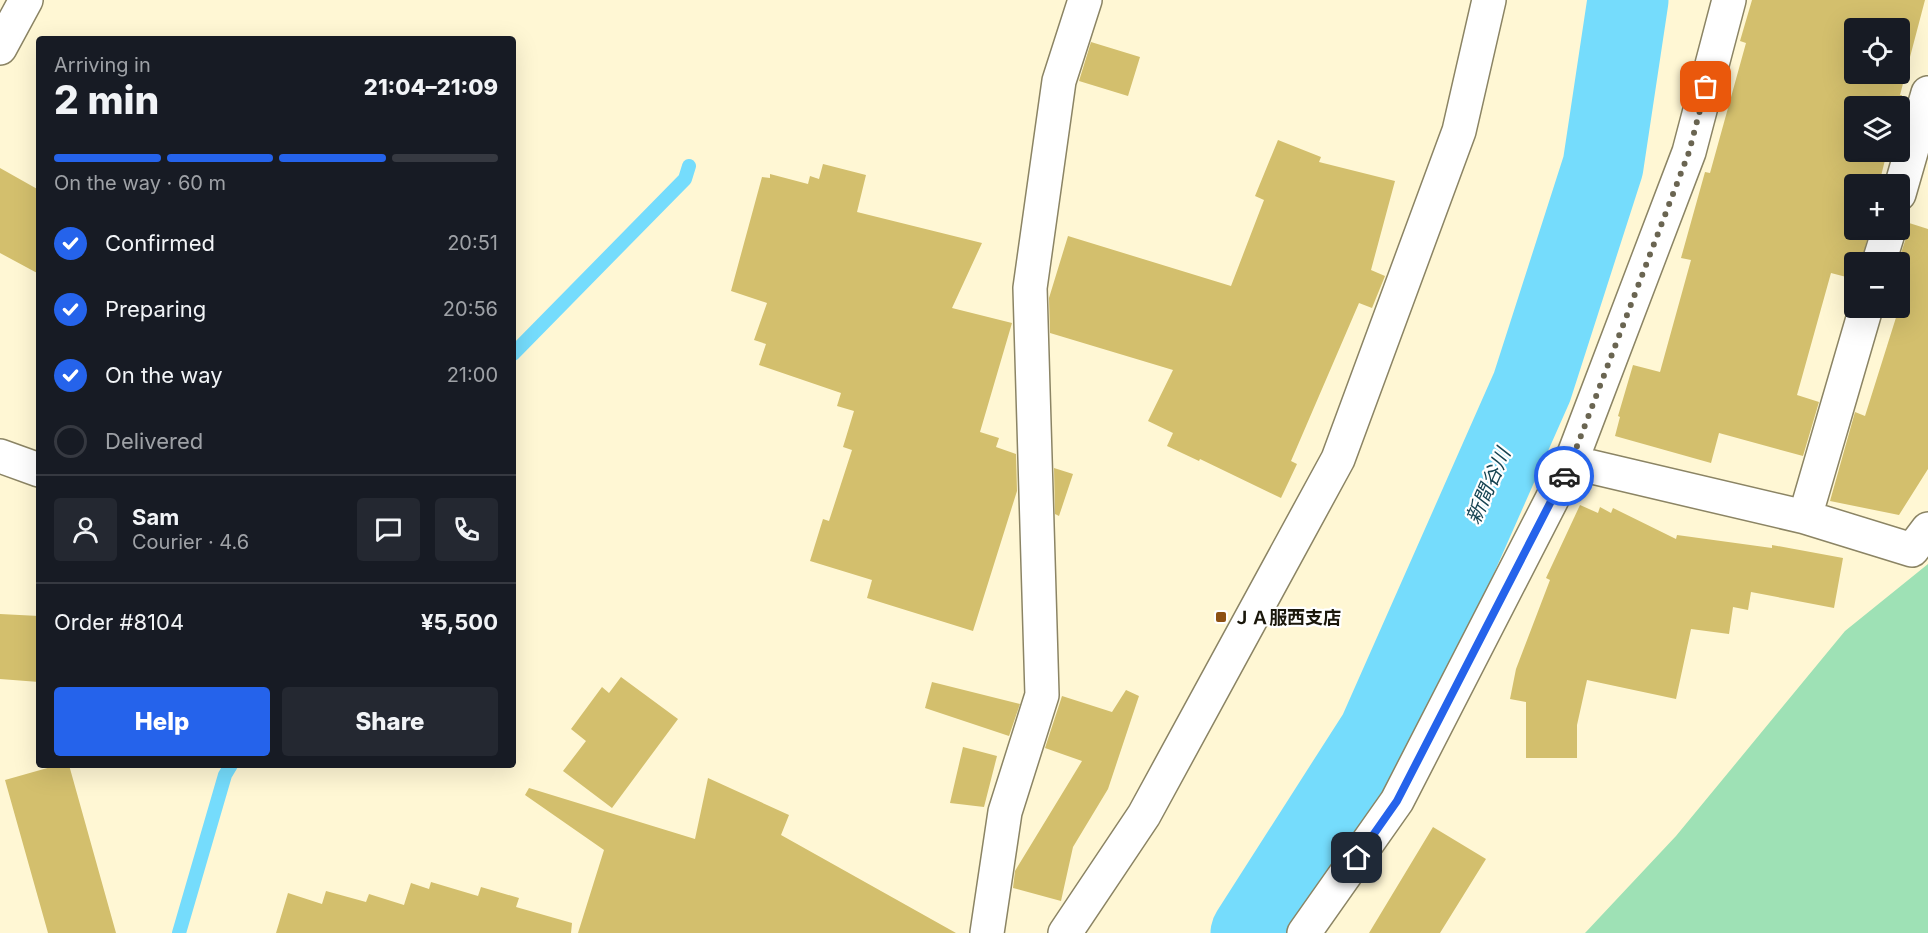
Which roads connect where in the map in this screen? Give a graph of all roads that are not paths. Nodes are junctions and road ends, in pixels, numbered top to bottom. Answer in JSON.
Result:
{"nodes":[{"id":1,"x":26,"y":0,"type":"edge"},
{"id":2,"x":1085,"y":0,"type":"edge"},
{"id":3,"x":1489,"y":0,"type":"edge"},
{"id":4,"x":1729,"y":0,"type":"edge"},
{"id":5,"x":0,"y":48,"type":"edge"},
{"id":6,"x":1928,"y":93,"type":"edge"},
{"id":7,"x":1905,"y":174,"type":"edge"},
{"id":8,"x":1863,"y":318,"type":"edge"},
{"id":9,"x":0,"y":456,"type":"edge"},
{"id":10,"x":1571,"y":462,"type":"junction"},
{"id":11,"x":36,"y":469,"type":"edge"},
{"id":12,"x":1806,"y":517,"type":"junction"},
{"id":13,"x":1928,"y":529,"type":"edge"},
{"id":14,"x":987,"y":933,"type":"edge"},
{"id":15,"x":1065,"y":933,"type":"edge"},
{"id":16,"x":1304,"y":933,"type":"edge"}],
"edges":[{"from":1,"to":5,"type":"street"},
{"from":2,"to":14,"type":"street"},
{"from":3,"to":15,"type":"street"},
{"from":4,"to":10,"type":"street"},
{"from":6,"to":7,"type":"street"},
{"from":8,"to":12,"type":"street"},
{"from":9,"to":11,"type":"street"},
{"from":10,"to":12,"type":"street"},
{"from":10,"to":16,"type":"street"},
{"from":12,"to":13,"type":"street"}]}
